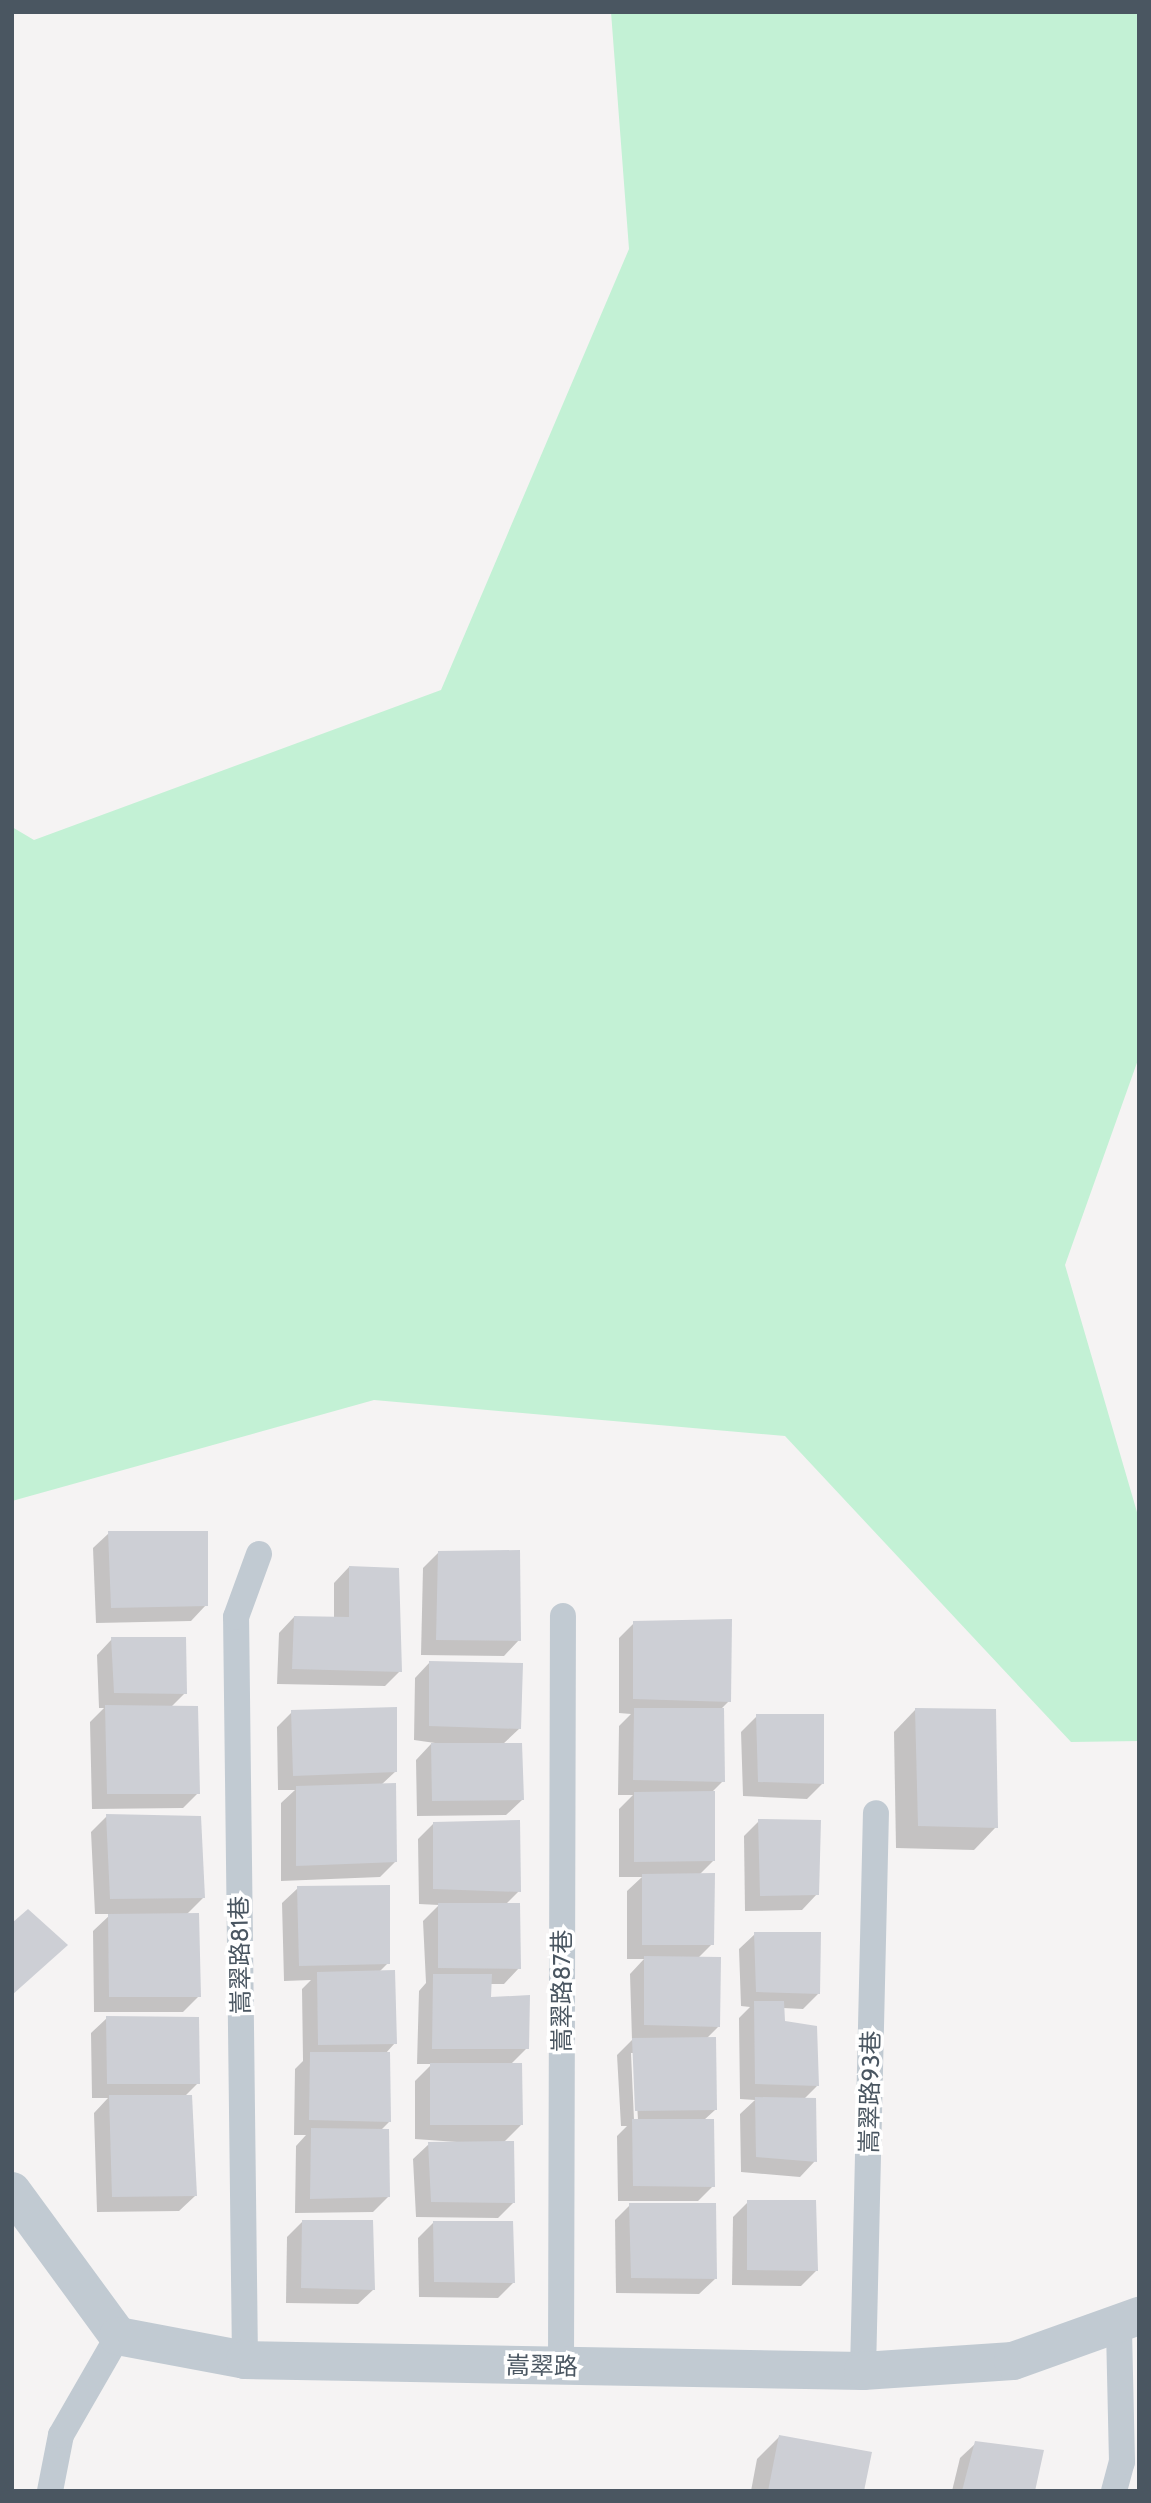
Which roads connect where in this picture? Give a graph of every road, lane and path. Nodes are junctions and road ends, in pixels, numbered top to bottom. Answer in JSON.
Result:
{"nodes":[{"id":1,"x":259,"y":1554,"type":"dead end"},
{"id":2,"x":563,"y":1616,"type":"dead end"},
{"id":3,"x":876,"y":1813,"type":"dead end"},
{"id":4,"x":12,"y":2190,"type":"edge"},
{"id":5,"x":1129,"y":2321,"type":"edge"},
{"id":6,"x":118,"y":2336,"type":"junction"},
{"id":7,"x":245,"y":2360,"type":"junction"},
{"id":8,"x":561,"y":2366,"type":"junction"},
{"id":9,"x":863,"y":2371,"type":"junction"},
{"id":10,"x":50,"y":2491,"type":"edge"},
{"id":11,"x":1114,"y":2491,"type":"edge"}],
"edges":[{"from":1,"to":7,"type":"lane","name":"嵩翠路81巷"},
{"from":2,"to":8,"type":"lane","name":"嵩翠路87巷"},
{"from":3,"to":9,"type":"lane","name":"嵩翠路93巷"},
{"from":4,"to":6,"type":"street"},
{"from":5,"to":9,"type":"street","name":"嵩翠路"},
{"from":5,"to":11,"type":"lane"},
{"from":6,"to":7,"type":"street","name":"嵩翠路"},
{"from":6,"to":10,"type":"lane"},
{"from":7,"to":8,"type":"street","name":"嵩翠路"},
{"from":8,"to":9,"type":"street","name":"嵩翠路"}]}
